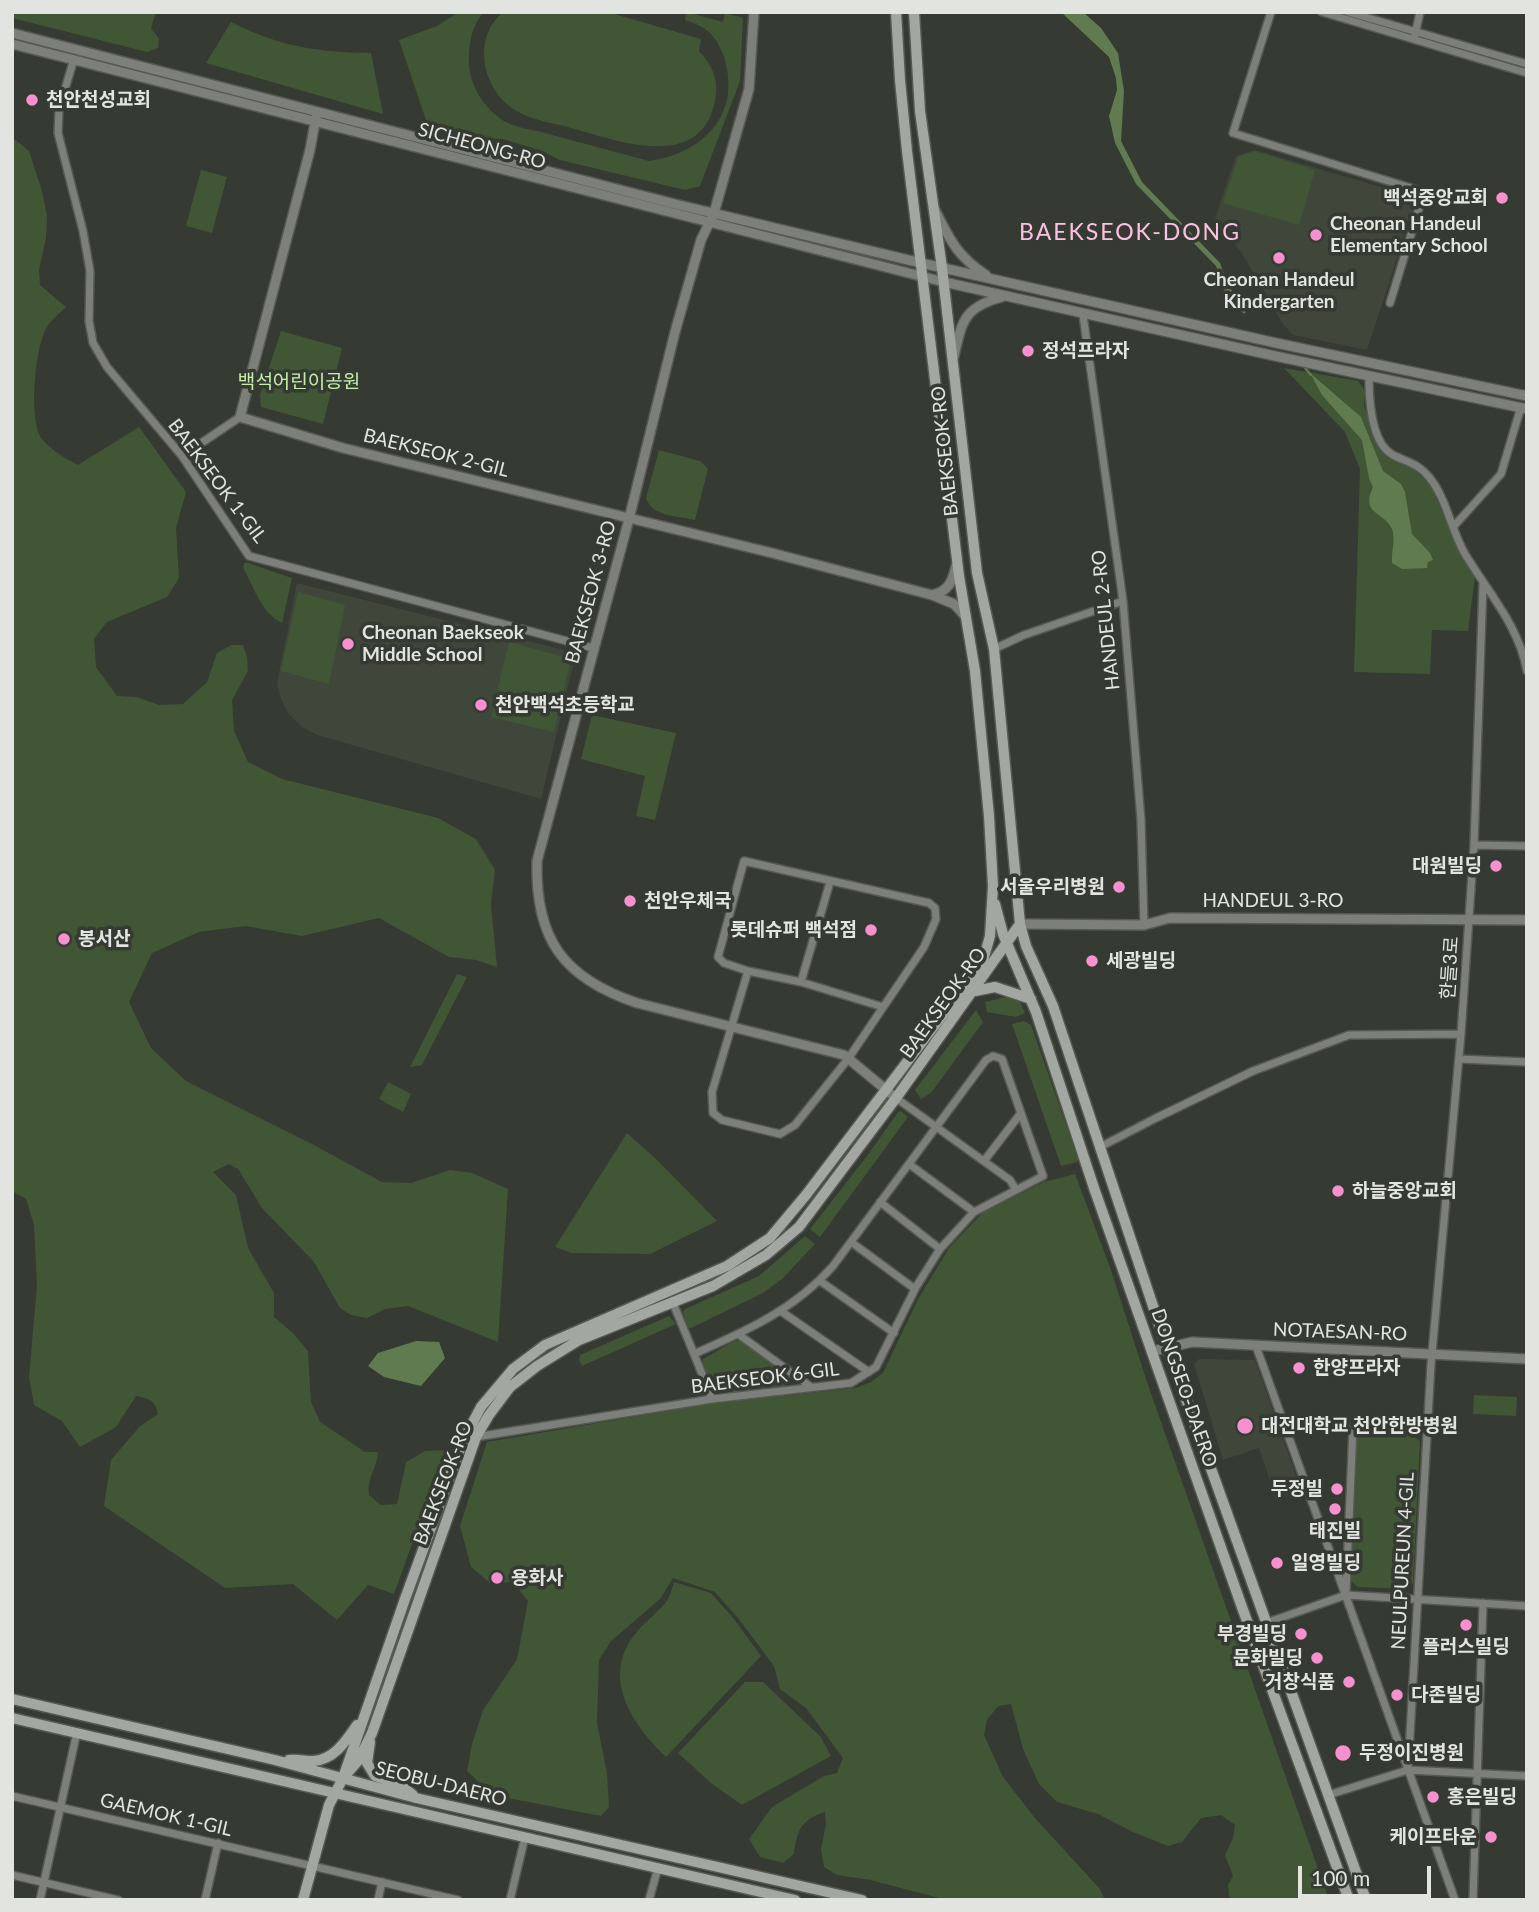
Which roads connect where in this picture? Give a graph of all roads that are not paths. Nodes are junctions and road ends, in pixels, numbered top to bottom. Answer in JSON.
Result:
{"nodes":[{"id":1,"x":754,"y":12,"type":"edge"},
{"id":2,"x":896,"y":12,"type":"edge"},
{"id":3,"x":915,"y":12,"type":"edge"},
{"id":4,"x":1271,"y":12,"type":"edge"},
{"id":5,"x":1322,"y":12,"type":"edge"},
{"id":6,"x":1348,"y":12,"type":"edge"},
{"id":7,"x":1420,"y":12,"type":"edge"},
{"id":8,"x":12,"y":33,"type":"edge"},
{"id":9,"x":1415,"y":35,"type":"junction"},
{"id":10,"x":12,"y":44,"type":"edge"},
{"id":11,"x":74,"y":59,"type":"junction"},
{"id":12,"x":1527,"y":65,"type":"edge"},
{"id":13,"x":1527,"y":73,"type":"edge"},
{"id":14,"x":317,"y":110,"type":"junction"},
{"id":15,"x":315,"y":121,"type":"junction"},
{"id":16,"x":933,"y":208,"type":"junction"},
{"id":17,"x":714,"y":213,"type":"junction"},
{"id":18,"x":709,"y":223,"type":"junction"},
{"id":19,"x":921,"y":263,"type":"junction"},
{"id":20,"x":942,"y":268,"type":"junction"},
{"id":21,"x":922,"y":276,"type":"junction"},
{"id":22,"x":993,"y":279,"type":"junction"},
{"id":23,"x":944,"y":282,"type":"junction"},
{"id":24,"x":1006,"y":296,"type":"junction"},
{"id":25,"x":1390,"y":303,"type":"dead end"},
{"id":26,"x":1083,"y":314,"type":"junction"},
{"id":27,"x":953,"y":361,"type":"junction"},
{"id":28,"x":1368,"y":377,"type":"junction"},
{"id":29,"x":1527,"y":396,"type":"edge"},
{"id":30,"x":1524,"y":408,"type":"edge"},
{"id":31,"x":240,"y":417,"type":"junction"},
{"id":32,"x":182,"y":456,"type":"junction"},
{"id":33,"x":629,"y":519,"type":"junction"},
{"id":34,"x":1454,"y":526,"type":"junction"},
{"id":35,"x":957,"y":561,"type":"junction"},
{"id":36,"x":1483,"y":584,"type":"junction"},
{"id":37,"x":932,"y":595,"type":"junction"},
{"id":38,"x":1123,"y":601,"type":"junction"},
{"id":39,"x":966,"y":617,"type":"junction"},
{"id":40,"x":593,"y":648,"type":"junction"},
{"id":41,"x":994,"y":649,"type":"junction"},
{"id":42,"x":1527,"y":671,"type":"edge"},
{"id":43,"x":1474,"y":845,"type":"junction"},
{"id":44,"x":1527,"y":846,"type":"edge"},
{"id":45,"x":830,"y":882,"type":"junction"},
{"id":46,"x":993,"y":886,"type":"junction"},
{"id":47,"x":1469,"y":920,"type":"junction"},
{"id":48,"x":1527,"y":920,"type":"edge"},
{"id":49,"x":1020,"y":924,"type":"junction"},
{"id":50,"x":1144,"y":925,"type":"junction"},
{"id":51,"x":1005,"y":938,"type":"junction"},
{"id":52,"x":984,"y":957,"type":"junction"},
{"id":53,"x":748,"y":971,"type":"junction"},
{"id":54,"x":801,"y":982,"type":"junction"},
{"id":55,"x":974,"y":991,"type":"junction"},
{"id":56,"x":1031,"y":999,"type":"junction"},
{"id":57,"x":883,"y":1007,"type":"junction"},
{"id":58,"x":731,"y":1026,"type":"junction"},
{"id":59,"x":1461,"y":1034,"type":"junction"},
{"id":60,"x":848,"y":1059,"type":"junction"},
{"id":61,"x":1459,"y":1059,"type":"junction"},
{"id":62,"x":1527,"y":1062,"type":"edge"},
{"id":63,"x":885,"y":1090,"type":"junction"},
{"id":64,"x":896,"y":1098,"type":"junction"},
{"id":65,"x":1021,"y":1113,"type":"junction"},
{"id":66,"x":936,"y":1128,"type":"junction"},
{"id":67,"x":1100,"y":1147,"type":"junction"},
{"id":68,"x":984,"y":1161,"type":"junction"},
{"id":69,"x":909,"y":1164,"type":"junction"},
{"id":70,"x":1016,"y":1190,"type":"junction"},
{"id":71,"x":880,"y":1202,"type":"junction"},
{"id":72,"x":974,"y":1212,"type":"junction"},
{"id":73,"x":851,"y":1242,"type":"junction"},
{"id":74,"x":940,"y":1249,"type":"junction"},
{"id":75,"x":820,"y":1281,"type":"junction"},
{"id":76,"x":915,"y":1289,"type":"junction"},
{"id":77,"x":673,"y":1303,"type":"junction"},
{"id":78,"x":782,"y":1311,"type":"junction"},
{"id":79,"x":894,"y":1333,"type":"junction"},
{"id":80,"x":738,"y":1334,"type":"junction"},
{"id":81,"x":1256,"y":1346,"type":"junction"},
{"id":82,"x":1168,"y":1347,"type":"junction"},
{"id":83,"x":1153,"y":1351,"type":"junction"},
{"id":84,"x":1432,"y":1353,"type":"junction"},
{"id":85,"x":694,"y":1354,"type":"junction"},
{"id":86,"x":1527,"y":1359,"type":"edge"},
{"id":87,"x":869,"y":1372,"type":"junction"},
{"id":88,"x":811,"y":1387,"type":"junction"},
{"id":89,"x":712,"y":1399,"type":"junction"},
{"id":90,"x":1284,"y":1425,"type":"junction"},
{"id":91,"x":1353,"y":1428,"type":"junction"},
{"id":92,"x":1426,"y":1431,"type":"junction"},
{"id":93,"x":476,"y":1437,"type":"junction"},
{"id":94,"x":1346,"y":1595,"type":"junction"},
{"id":95,"x":1417,"y":1600,"type":"junction"},
{"id":96,"x":1483,"y":1603,"type":"junction"},
{"id":97,"x":1527,"y":1606,"type":"edge"},
{"id":98,"x":1266,"y":1623,"type":"junction"},
{"id":99,"x":12,"y":1699,"type":"edge"},
{"id":100,"x":365,"y":1714,"type":"junction"},
{"id":101,"x":12,"y":1718,"type":"edge"},
{"id":102,"x":77,"y":1732,"type":"junction"},
{"id":103,"x":372,"y":1733,"type":"junction"},
{"id":104,"x":275,"y":1760,"type":"junction"},
{"id":105,"x":1408,"y":1770,"type":"junction"},
{"id":106,"x":1477,"y":1773,"type":"junction"},
{"id":107,"x":1527,"y":1776,"type":"edge"},
{"id":108,"x":343,"y":1778,"type":"junction"},
{"id":109,"x":334,"y":1793,"type":"junction"},
{"id":110,"x":1328,"y":1795,"type":"junction"},
{"id":111,"x":12,"y":1796,"type":"edge"},
{"id":112,"x":416,"y":1798,"type":"junction"},
{"id":113,"x":61,"y":1807,"type":"junction"},
{"id":114,"x":525,"y":1837,"type":"junction"},
{"id":115,"x":218,"y":1843,"type":"junction"},
{"id":116,"x":312,"y":1865,"type":"junction"},
{"id":117,"x":658,"y":1868,"type":"junction"},
{"id":118,"x":12,"y":1875,"type":"edge"},
{"id":119,"x":44,"y":1882,"type":"junction"},
{"id":120,"x":382,"y":1882,"type":"junction"},
{"id":121,"x":444,"y":1898,"type":"edge"},
{"id":122,"x":40,"y":1900,"type":"edge"},
{"id":123,"x":118,"y":1900,"type":"edge"},
{"id":124,"x":205,"y":1900,"type":"edge"},
{"id":125,"x":303,"y":1900,"type":"edge"},
{"id":126,"x":378,"y":1900,"type":"edge"},
{"id":127,"x":458,"y":1900,"type":"edge"},
{"id":128,"x":510,"y":1900,"type":"edge"},
{"id":129,"x":649,"y":1900,"type":"edge"},
{"id":130,"x":795,"y":1900,"type":"edge"},
{"id":131,"x":862,"y":1900,"type":"edge"},
{"id":132,"x":1349,"y":1900,"type":"edge"},
{"id":133,"x":1366,"y":1900,"type":"edge"},
{"id":134,"x":1455,"y":1900,"type":"edge"},
{"id":135,"x":1473,"y":1900,"type":"edge"}],
"edges":[{"from":1,"to":17,"type":"street","name":"BAEKSEOK 3-RO"},
{"from":2,"to":19,"type":"main road","name":"BAEKSEOK-RO"},
{"from":3,"to":16,"type":"main road","name":"BAEKSEOK-RO"},
{"from":4,"to":25,"type":"street"},
{"from":5,"to":9,"type":"street"},
{"from":6,"to":9,"type":"street"},
{"from":7,"to":9,"type":"street"},
{"from":8,"to":14,"type":"street","name":"SICHEONG-RO"},
{"from":9,"to":12,"type":"street"},
{"from":9,"to":13,"type":"street"},
{"from":10,"to":11,"type":"street","name":"SICHEONG-RO"},
{"from":11,"to":15,"type":"street","name":"SICHEONG-RO"},
{"from":11,"to":32,"type":"street","name":"BAEKSEOK 1-GIL"},
{"from":14,"to":15,"type":"street"},
{"from":14,"to":17,"type":"street","name":"SICHEONG-RO"},
{"from":15,"to":18,"type":"street","name":"SICHEONG-RO"},
{"from":15,"to":31,"type":"street"},
{"from":16,"to":20,"type":"main road","name":"BAEKSEOK-RO"},
{"from":16,"to":22,"type":"street"},
{"from":17,"to":18,"type":"street","name":"BAEKSEOK 3-RO"},
{"from":17,"to":19,"type":"street","name":"SICHEONG-RO"},
{"from":18,"to":21,"type":"street","name":"SICHEONG-RO"},
{"from":18,"to":33,"type":"street","name":"BAEKSEOK 3-RO"},
{"from":19,"to":20,"type":"street","name":"SICHEONG-RO"},
{"from":19,"to":21,"type":"main road","name":"BAEKSEOK-RO"},
{"from":20,"to":22,"type":"street"},
{"from":20,"to":23,"type":"main road","name":"BAEKSEOK-RO"},
{"from":21,"to":23,"type":"street","name":"SICHEONG-RO"},
{"from":21,"to":35,"type":"main road","name":"BAEKSEOK-RO"},
{"from":22,"to":29,"type":"street"},
{"from":23,"to":24,"type":"street"},
{"from":23,"to":27,"type":"main road","name":"BAEKSEOK-RO"},
{"from":24,"to":26,"type":"street"},
{"from":24,"to":27,"type":"street"},
{"from":26,"to":28,"type":"street"},
{"from":26,"to":38,"type":"street","name":"HANDEUL 2-RO"},
{"from":27,"to":41,"type":"main road","name":"BAEKSEOK-RO"},
{"from":28,"to":30,"type":"street"},
{"from":28,"to":34,"type":"street"},
{"from":30,"to":34,"type":"street"},
{"from":31,"to":32,"type":"street"},
{"from":31,"to":33,"type":"street","name":"BAEKSEOK 2-GIL"},
{"from":32,"to":40,"type":"street","name":"BAEKSEOK 1-GIL"},
{"from":33,"to":37,"type":"street","name":"BAEKSEOK 2-GIL"},
{"from":33,"to":40,"type":"street","name":"BAEKSEOK 3-RO"},
{"from":34,"to":36,"type":"street"},
{"from":35,"to":37,"type":"street"},
{"from":35,"to":39,"type":"main road","name":"BAEKSEOK-RO"},
{"from":36,"to":42,"type":"street"},
{"from":36,"to":43,"type":"street","name":"한들3로"},
{"from":37,"to":39,"type":"street","name":"BAEKSEOK 2-GIL"},
{"from":38,"to":41,"type":"street"},
{"from":38,"to":50,"type":"street","name":"HANDEUL 2-RO"},
{"from":39,"to":46,"type":"main road","name":"BAEKSEOK-RO"},
{"from":40,"to":58,"type":"street","name":"BAEKSEOK 3-RO"},
{"from":41,"to":49,"type":"main road","name":"BAEKSEOK-RO"},
{"from":43,"to":44,"type":"street"},
{"from":43,"to":47,"type":"street","name":"한들3로"},
{"from":45,"to":53,"type":"street"},
{"from":45,"to":54,"type":"street"},
{"from":45,"to":57,"type":"street"},
{"from":46,"to":51,"type":"main road","name":"DONGSEO-DAERO"},
{"from":46,"to":52,"type":"main road","name":"BAEKSEOK-RO"},
{"from":47,"to":48,"type":"street","name":"HANDEUL 3-RO"},
{"from":47,"to":50,"type":"street","name":"HANDEUL 3-RO"},
{"from":47,"to":59,"type":"street","name":"한들3로"},
{"from":49,"to":50,"type":"street","name":"HANDEUL 3-RO"},
{"from":49,"to":51,"type":"main road","name":"BAEKSEOK-RO"},
{"from":49,"to":67,"type":"main road","name":"DONGSEO-DAERO"},
{"from":51,"to":52,"type":"main road"},
{"from":51,"to":55,"type":"main road","name":"BAEKSEOK-RO"},
{"from":51,"to":56,"type":"main road","name":"DONGSEO-DAERO"},
{"from":52,"to":63,"type":"main road","name":"BAEKSEOK-RO"},
{"from":53,"to":54,"type":"street"},
{"from":53,"to":58,"type":"street"},
{"from":54,"to":57,"type":"street"},
{"from":55,"to":56,"type":"main road"},
{"from":55,"to":64,"type":"main road","name":"BAEKSEOK-RO"},
{"from":56,"to":83,"type":"main road","name":"DONGSEO-DAERO"},
{"from":57,"to":60,"type":"street"},
{"from":58,"to":60,"type":"street","name":"BAEKSEOK 3-RO"},
{"from":58,"to":60,"type":"street"},
{"from":59,"to":61,"type":"street","name":"한들3로"},
{"from":59,"to":67,"type":"street"},
{"from":60,"to":63,"type":"street","name":"BAEKSEOK 3-RO"},
{"from":61,"to":62,"type":"street"},
{"from":61,"to":84,"type":"street","name":"한들3로"},
{"from":63,"to":64,"type":"street","name":"BAEKSEOK 3-RO"},
{"from":63,"to":100,"type":"main road","name":"BAEKSEOK-RO"},
{"from":64,"to":66,"type":"street","name":"BAEKSEOK 3-RO"},
{"from":64,"to":77,"type":"main road","name":"BAEKSEOK-RO"},
{"from":65,"to":66,"type":"street"},
{"from":65,"to":68,"type":"street"},
{"from":65,"to":70,"type":"street"},
{"from":66,"to":68,"type":"street","name":"BAEKSEOK 3-RO"},
{"from":66,"to":69,"type":"street"},
{"from":67,"to":82,"type":"main road","name":"DONGSEO-DAERO"},
{"from":68,"to":70,"type":"street","name":"BAEKSEOK 3-RO"},
{"from":69,"to":71,"type":"street"},
{"from":69,"to":72,"type":"street"},
{"from":70,"to":72,"type":"street"},
{"from":71,"to":73,"type":"street"},
{"from":71,"to":74,"type":"street"},
{"from":72,"to":74,"type":"street"},
{"from":73,"to":75,"type":"street"},
{"from":73,"to":76,"type":"street"},
{"from":74,"to":76,"type":"street"},
{"from":75,"to":78,"type":"street"},
{"from":75,"to":79,"type":"street"},
{"from":76,"to":79,"type":"street"},
{"from":77,"to":85,"type":"street"},
{"from":77,"to":93,"type":"main road","name":"BAEKSEOK-RO"},
{"from":78,"to":80,"type":"street"},
{"from":78,"to":87,"type":"street"},
{"from":79,"to":87,"type":"street"},
{"from":80,"to":85,"type":"street"},
{"from":80,"to":88,"type":"street"},
{"from":81,"to":82,"type":"street","name":"NOTAESAN-RO"},
{"from":81,"to":84,"type":"street","name":"NOTAESAN-RO"},
{"from":81,"to":90,"type":"street"},
{"from":82,"to":83,"type":"street","name":"NOTAESAN-RO"},
{"from":82,"to":98,"type":"main road","name":"DONGSEO-DAERO"},
{"from":83,"to":132,"type":"main road","name":"DONGSEO-DAERO"},
{"from":84,"to":86,"type":"street","name":"NOTAESAN-RO"},
{"from":84,"to":92,"type":"street","name":"NEULPUREUN 4-GIL"},
{"from":85,"to":89,"type":"street"},
{"from":87,"to":88,"type":"street","name":"BAEKSEOK 6-GIL"},
{"from":88,"to":89,"type":"street","name":"BAEKSEOK 6-GIL"},
{"from":89,"to":93,"type":"street","name":"BAEKSEOK 6-GIL"},
{"from":90,"to":91,"type":"street"},
{"from":90,"to":94,"type":"street"},
{"from":91,"to":92,"type":"street"},
{"from":91,"to":94,"type":"street"},
{"from":92,"to":95,"type":"street","name":"NEULPUREUN 4-GIL"},
{"from":93,"to":103,"type":"main road","name":"BAEKSEOK-RO"},
{"from":94,"to":95,"type":"street"},
{"from":94,"to":98,"type":"street"},
{"from":94,"to":105,"type":"street"},
{"from":95,"to":96,"type":"street"},
{"from":95,"to":105,"type":"street","name":"NEULPUREUN 4-GIL"},
{"from":96,"to":97,"type":"street"},
{"from":96,"to":106,"type":"street"},
{"from":98,"to":110,"type":"main road","name":"DONGSEO-DAERO"},
{"from":99,"to":104,"type":"main road","name":"SEOBU-DAERO"},
{"from":100,"to":104,"type":"main road"},
{"from":100,"to":108,"type":"main road","name":"BAEKSEOK-RO"},
{"from":101,"to":102,"type":"main road","name":"SEOBU-DAERO"},
{"from":102,"to":109,"type":"main road","name":"SEOBU-DAERO"},
{"from":102,"to":113,"type":"street"},
{"from":103,"to":108,"type":"main road","name":"BAEKSEOK-RO"},
{"from":103,"to":112,"type":"main road"},
{"from":104,"to":108,"type":"main road","name":"SEOBU-DAERO"},
{"from":105,"to":106,"type":"street"},
{"from":105,"to":110,"type":"street"},
{"from":105,"to":134,"type":"street"},
{"from":106,"to":107,"type":"street"},
{"from":106,"to":135,"type":"street"},
{"from":108,"to":109,"type":"main road","name":"BAEKSEOK-RO"},
{"from":108,"to":112,"type":"main road","name":"SEOBU-DAERO"},
{"from":109,"to":114,"type":"main road","name":"SEOBU-DAERO"},
{"from":109,"to":116,"type":"main road","name":"BAEKSEOK-RO"},
{"from":110,"to":133,"type":"main road","name":"DONGSEO-DAERO"},
{"from":111,"to":113,"type":"street","name":"GAEMOK 1-GIL"},
{"from":112,"to":131,"type":"main road","name":"SEOBU-DAERO"},
{"from":113,"to":115,"type":"street","name":"GAEMOK 1-GIL"},
{"from":113,"to":119,"type":"street"},
{"from":114,"to":117,"type":"main road","name":"SEOBU-DAERO"},
{"from":114,"to":128,"type":"street"},
{"from":115,"to":116,"type":"street","name":"GAEMOK 1-GIL"},
{"from":115,"to":124,"type":"street"},
{"from":116,"to":120,"type":"street","name":"GAEMOK 1-GIL"},
{"from":116,"to":125,"type":"main road","name":"BAEKSEOK-RO"},
{"from":117,"to":129,"type":"street"},
{"from":117,"to":130,"type":"main road","name":"SEOBU-DAERO"},
{"from":118,"to":119,"type":"street"},
{"from":119,"to":122,"type":"street"},
{"from":119,"to":123,"type":"street"},
{"from":120,"to":121,"type":"street","name":"GAEMOK 1-GIL"},
{"from":120,"to":126,"type":"street"},
{"from":121,"to":127,"type":"street","name":"GAEMOK 1-GIL"}]}
